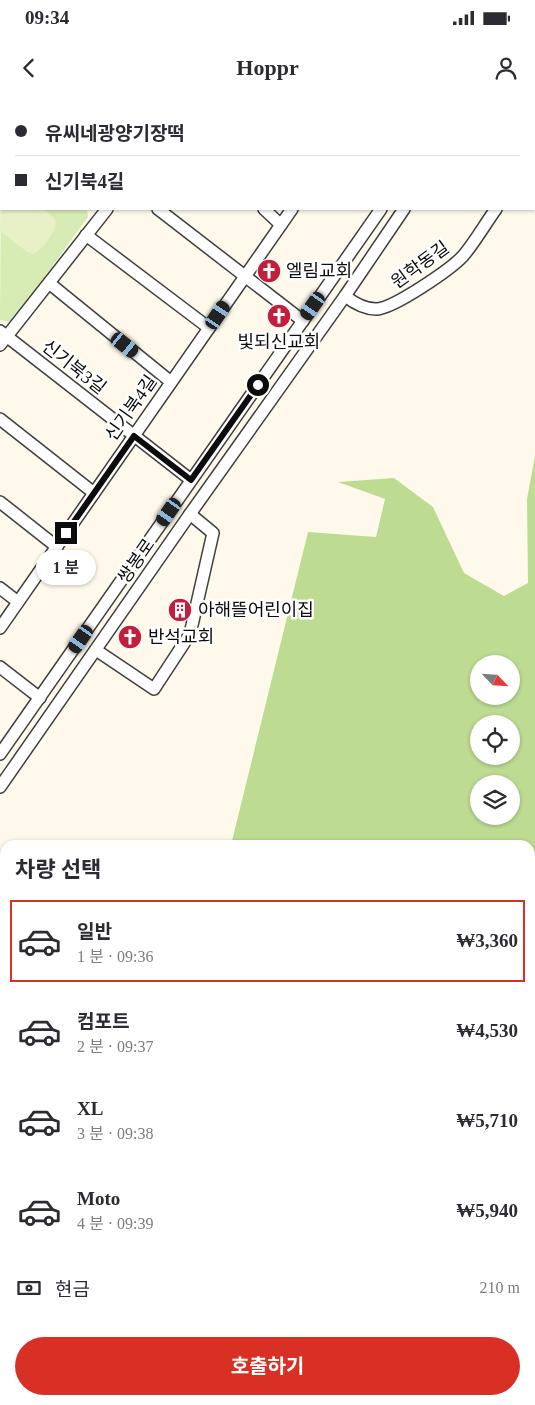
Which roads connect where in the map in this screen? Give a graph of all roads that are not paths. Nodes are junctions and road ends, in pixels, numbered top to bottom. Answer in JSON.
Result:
{"nodes":[{"id":1,"x":105,"y":210,"type":"edge"},
{"id":2,"x":159,"y":210,"type":"edge"},
{"id":3,"x":265,"y":210,"type":"edge"},
{"id":4,"x":291,"y":210,"type":"edge"},
{"id":5,"x":380,"y":210,"type":"edge"},
{"id":6,"x":403,"y":210,"type":"edge"},
{"id":7,"x":495,"y":210,"type":"edge"},
{"id":8,"x":280,"y":225,"type":"junction"},
{"id":9,"x":86,"y":235,"type":"junction"},
{"id":10,"x":244,"y":277,"type":"junction"},
{"id":11,"x":49,"y":283,"type":"junction"},
{"id":12,"x":344,"y":296,"type":"junction"},
{"id":13,"x":303,"y":321,"type":"junction"},
{"id":14,"x":209,"y":328,"type":"junction"},
{"id":15,"x":2,"y":337,"type":"edge"},
{"id":16,"x":171,"y":382,"type":"junction"},
{"id":17,"x":0,"y":419,"type":"edge"},
{"id":18,"x":134,"y":436,"type":"junction"},
{"id":19,"x":191,"y":480,"type":"junction"},
{"id":20,"x":94,"y":493,"type":"junction"},
{"id":21,"x":0,"y":502,"type":"edge"},
{"id":22,"x":190,"y":514,"type":"junction"},
{"id":23,"x":57,"y":547,"type":"junction"},
{"id":24,"x":0,"y":588,"type":"edge"},
{"id":25,"x":18,"y":602,"type":"junction"},
{"id":26,"x":0,"y":628,"type":"edge"},
{"id":27,"x":96,"y":650,"type":"junction"},
{"id":28,"x":0,"y":667,"type":"edge"},
{"id":29,"x":40,"y":698,"type":"junction"},
{"id":30,"x":0,"y":754,"type":"edge"},
{"id":31,"x":0,"y":787,"type":"edge"}],
"edges":[{"from":1,"to":9,"type":"street","name":"신기북3길"},
{"from":2,"to":10,"type":"street"},
{"from":3,"to":8,"type":"street"},
{"from":4,"to":8,"type":"street","name":"신기북4길"},
{"from":5,"to":13,"type":"street","name":"쌍봉로"},
{"from":6,"to":12,"type":"street","name":"쌍봉로"},
{"from":7,"to":12,"type":"street","name":"원학동길"},
{"from":8,"to":10,"type":"street","name":"신기북4길"},
{"from":9,"to":11,"type":"street","name":"신기북3길"},
{"from":9,"to":14,"type":"street"},
{"from":10,"to":13,"type":"street"},
{"from":10,"to":14,"type":"street","name":"신기북4길"},
{"from":11,"to":15,"type":"street","name":"신기북3길"},
{"from":11,"to":16,"type":"street"},
{"from":12,"to":22,"type":"street","name":"쌍봉로"},
{"from":13,"to":19,"type":"street","name":"쌍봉로"},
{"from":14,"to":16,"type":"street","name":"신기북4길"},
{"from":15,"to":18,"type":"street","name":"신기북3길"},
{"from":16,"to":18,"type":"street","name":"신기북4길"},
{"from":17,"to":20,"type":"street"},
{"from":18,"to":19,"type":"street","name":"신기북3길"},
{"from":18,"to":20,"type":"street","name":"신기북4길"},
{"from":19,"to":29,"type":"street","name":"쌍봉로"},
{"from":20,"to":23,"type":"street","name":"신기북4길"},
{"from":21,"to":23,"type":"street"},
{"from":22,"to":27,"type":"street","name":"쌍봉로"},
{"from":22,"to":27,"type":"street"},
{"from":23,"to":25,"type":"street","name":"신기북4길"},
{"from":24,"to":25,"type":"street"},
{"from":25,"to":26,"type":"street","name":"신기북4길"},
{"from":27,"to":31,"type":"street","name":"쌍봉로"},
{"from":28,"to":29,"type":"street"},
{"from":29,"to":30,"type":"street","name":"쌍봉로"}]}
